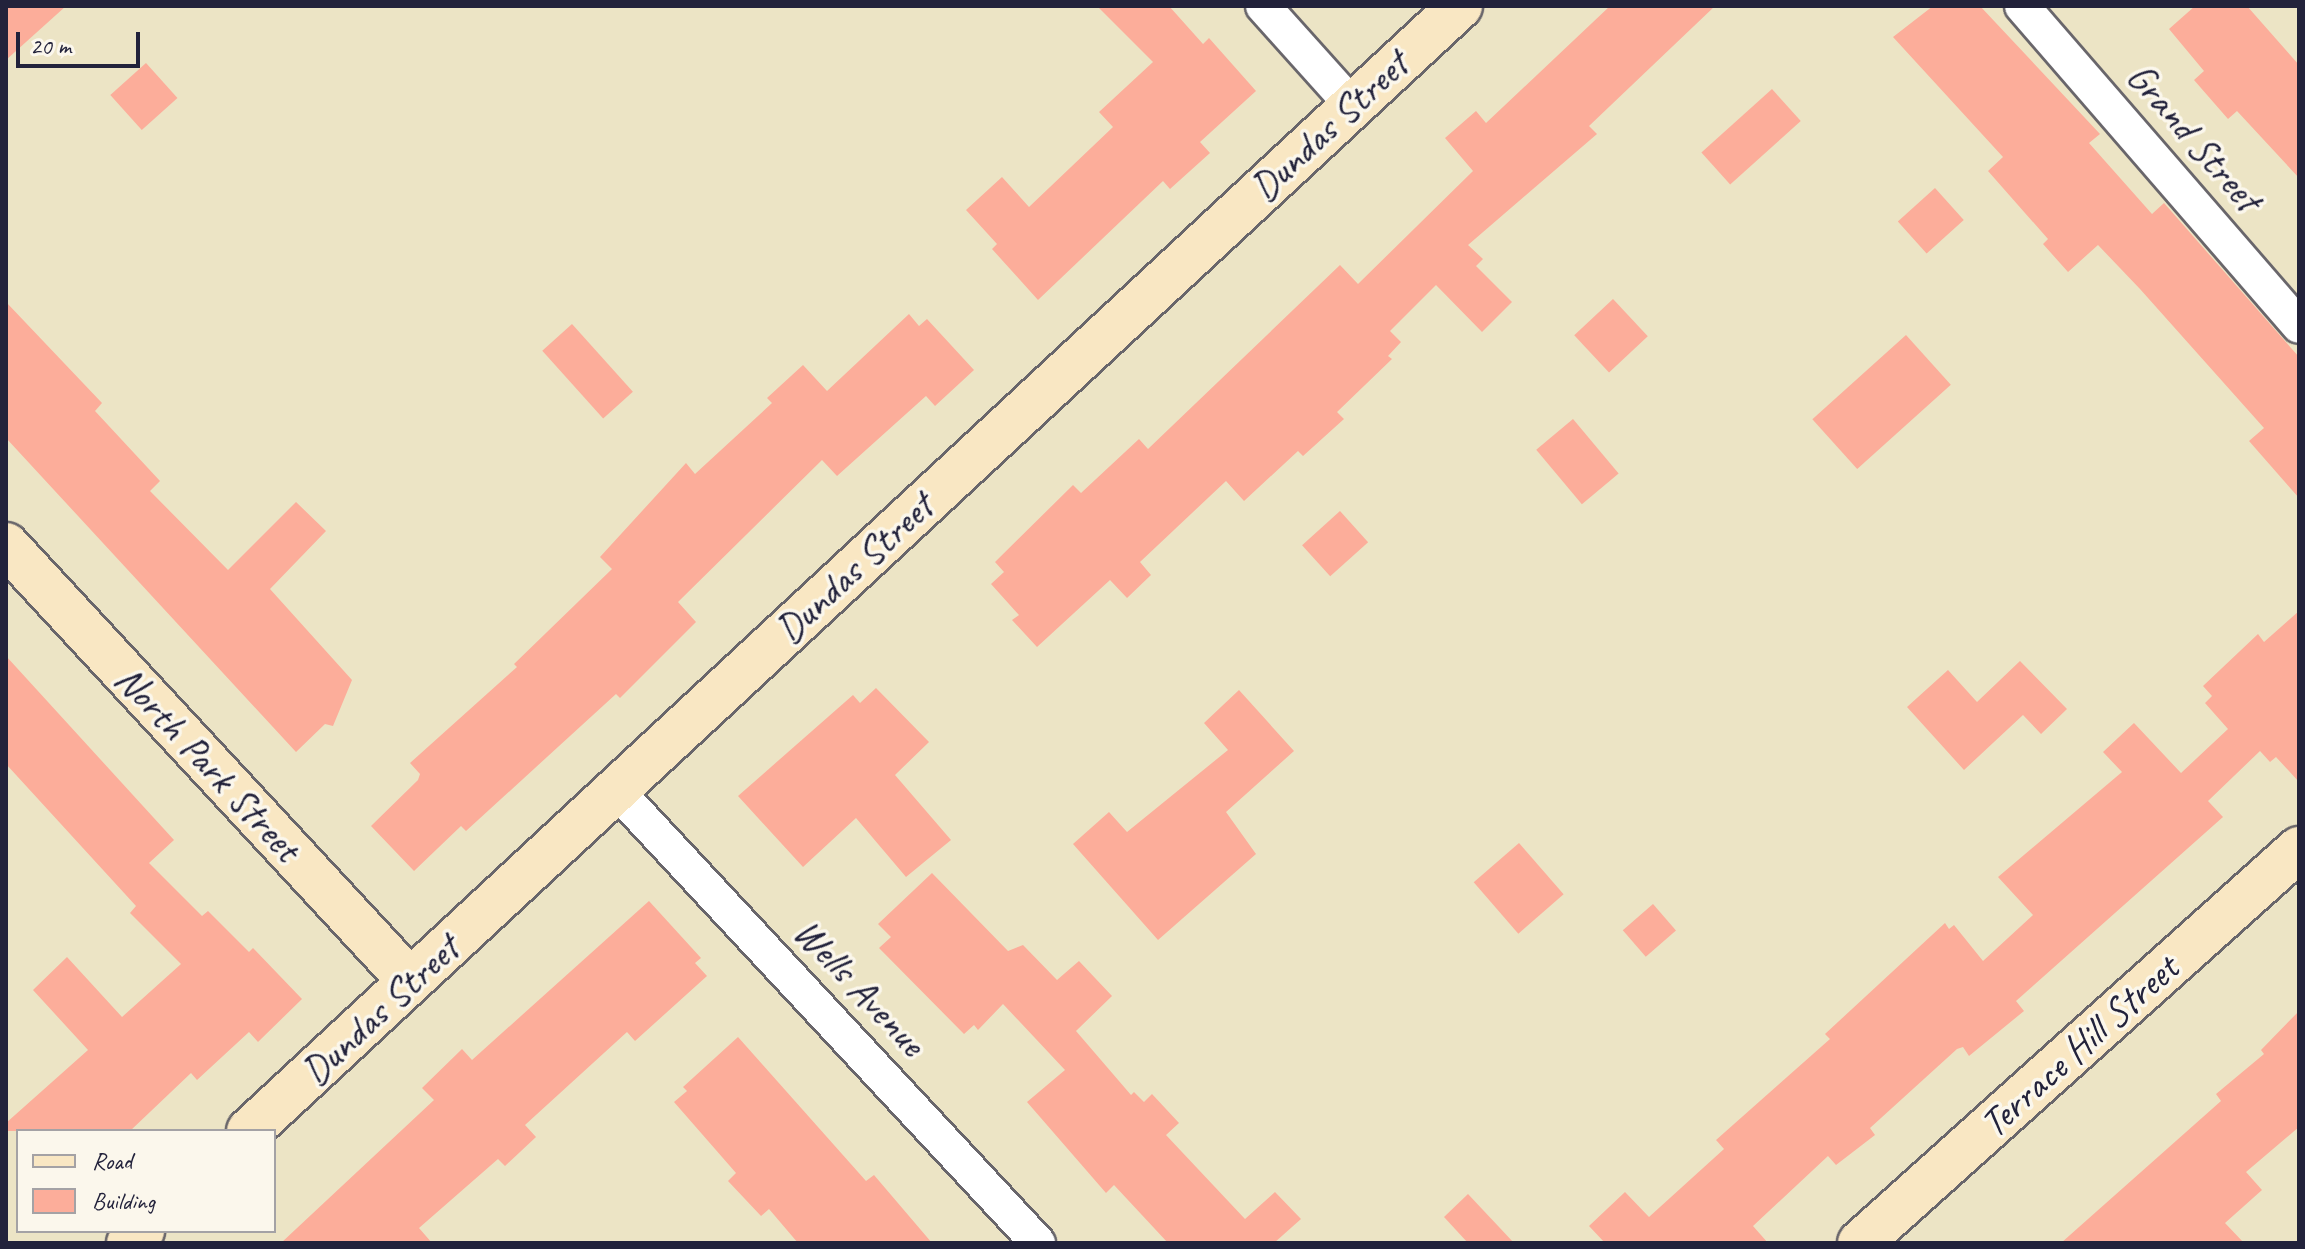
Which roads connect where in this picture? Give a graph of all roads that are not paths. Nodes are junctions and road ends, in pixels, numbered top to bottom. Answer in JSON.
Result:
{"nodes":[{"id":1,"x":1263,"y":6,"type":"edge"},
{"id":2,"x":1460,"y":6,"type":"edge"},
{"id":3,"x":2022,"y":6,"type":"edge"},
{"id":4,"x":1351,"y":104,"type":"junction"},
{"id":5,"x":2299,"y":326,"type":"edge"},
{"id":6,"x":6,"y":545,"type":"edge"},
{"id":7,"x":616,"y":790,"type":"junction"},
{"id":8,"x":2299,"y":849,"type":"edge"},
{"id":9,"x":410,"y":981,"type":"junction"},
{"id":10,"x":251,"y":1129,"type":"edge"},
{"id":11,"x":1038,"y":1243,"type":"edge"},
{"id":12,"x":1860,"y":1243,"type":"edge"}],
"edges":[{"from":1,"to":4,"type":"street"},
{"from":2,"to":4,"type":"street","name":"Dundas Street"},
{"from":3,"to":5,"type":"street","name":"Grand Street"},
{"from":4,"to":7,"type":"street","name":"Dundas Street"},
{"from":6,"to":9,"type":"street","name":"North Park Street"},
{"from":7,"to":9,"type":"street","name":"Dundas Street"},
{"from":7,"to":11,"type":"street","name":"Wells Avenue"},
{"from":8,"to":12,"type":"street","name":"Terrace Hill Street"},
{"from":9,"to":10,"type":"street","name":"Dundas Street"}]}
